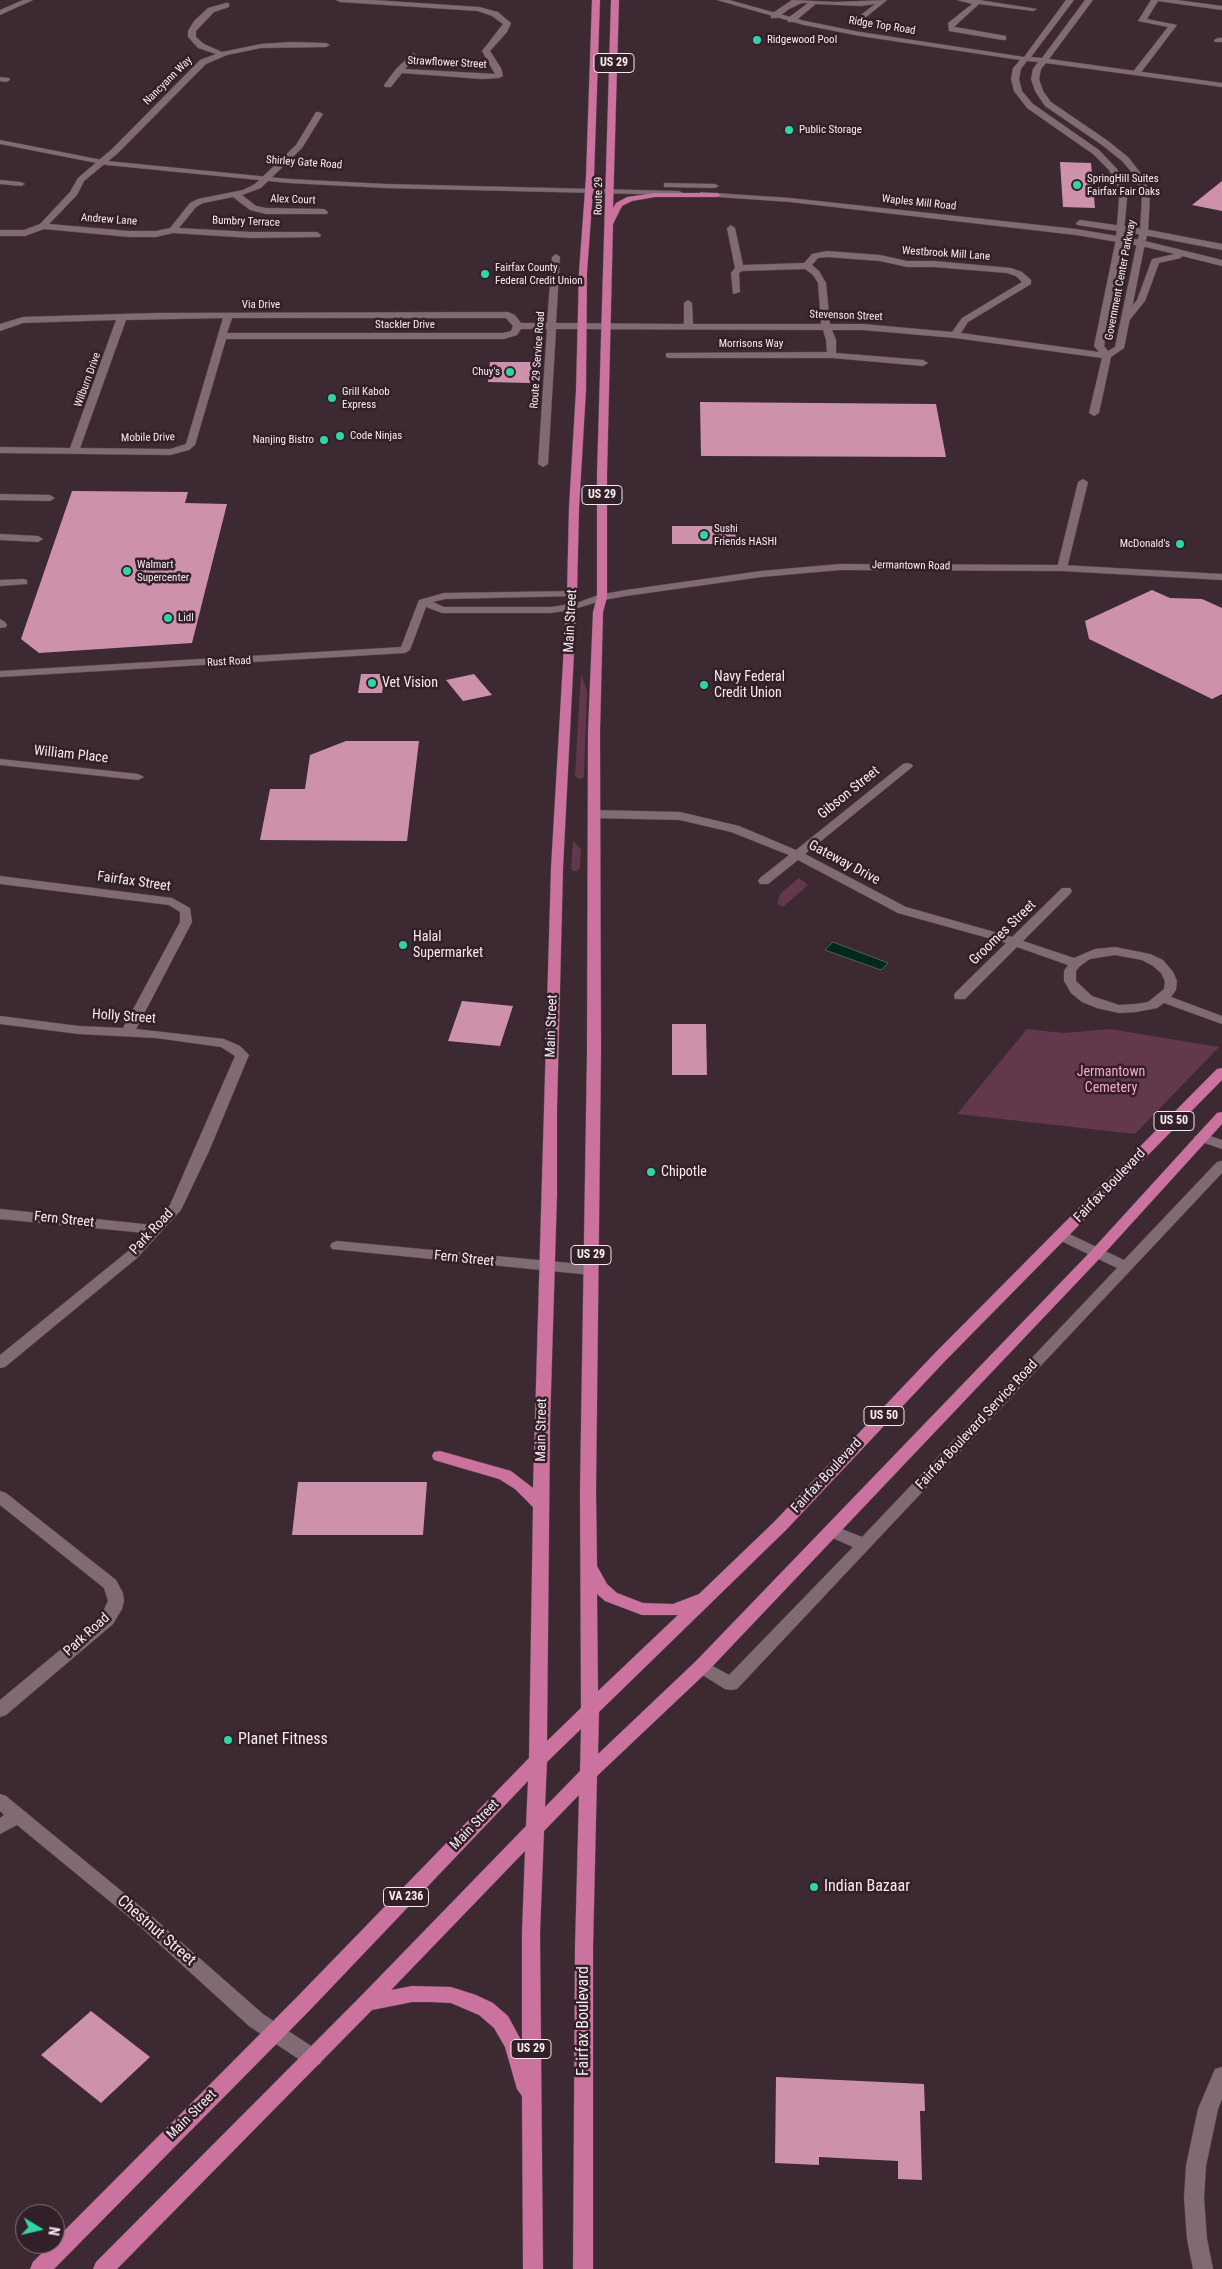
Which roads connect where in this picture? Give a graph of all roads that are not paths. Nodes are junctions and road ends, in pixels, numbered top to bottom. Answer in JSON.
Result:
{"nodes":[{"id":1,"x":29,"y":0,"type":"edge"},
{"id":2,"x":340,"y":0,"type":"edge"},
{"id":3,"x":596,"y":0,"type":"edge"},
{"id":4,"x":615,"y":0,"type":"edge"},
{"id":5,"x":721,"y":0,"type":"edge"},
{"id":6,"x":748,"y":0,"type":"edge"},
{"id":7,"x":798,"y":0,"type":"edge"},
{"id":8,"x":883,"y":0,"type":"edge"},
{"id":9,"x":961,"y":0,"type":"edge"},
{"id":10,"x":1070,"y":0,"type":"edge"},
{"id":11,"x":1089,"y":0,"type":"edge"},
{"id":12,"x":1154,"y":0,"type":"edge"},
{"id":13,"x":1161,"y":0,"type":"edge"},
{"id":14,"x":978,"y":2,"type":"junction"},
{"id":15,"x":437,"y":3,"type":"edge"},
{"id":16,"x":813,"y":3,"type":"junction"},
{"id":17,"x":226,"y":5,"type":"dead end"},
{"id":18,"x":1222,"y":8,"type":"edge"},
{"id":19,"x":1033,"y":9,"type":"dead end"},
{"id":20,"x":782,"y":10,"type":"junction"},
{"id":21,"x":0,"y":13,"type":"edge"},
{"id":22,"x":774,"y":16,"type":"junction"},
{"id":23,"x":794,"y":17,"type":"junction"},
{"id":24,"x":860,"y":20,"type":"dead end"},
{"id":25,"x":1003,"y":38,"type":"dead end"},
{"id":26,"x":326,"y":45,"type":"dead end"},
{"id":27,"x":222,"y":54,"type":"junction"},
{"id":28,"x":414,"y":55,"type":"dead end"},
{"id":29,"x":1028,"y":56,"type":"junction"},
{"id":30,"x":1044,"y":60,"type":"junction"},
{"id":31,"x":400,"y":71,"type":"junction"},
{"id":32,"x":1136,"y":73,"type":"junction"},
{"id":33,"x":388,"y":85,"type":"dead end"},
{"id":34,"x":1222,"y":85,"type":"edge"},
{"id":35,"x":319,"y":114,"type":"dead end"},
{"id":36,"x":9,"y":134,"type":"dead end"},
{"id":37,"x":0,"y":142,"type":"edge"},
{"id":38,"x":110,"y":155,"type":"junction"},
{"id":39,"x":102,"y":162,"type":"junction"},
{"id":40,"x":274,"y":172,"type":"junction"},
{"id":41,"x":266,"y":179,"type":"junction"},
{"id":42,"x":0,"y":182,"type":"edge"},
{"id":43,"x":21,"y":184,"type":"dead end"},
{"id":44,"x":589,"y":187,"type":"junction"},
{"id":45,"x":610,"y":188,"type":"junction"},
{"id":46,"x":236,"y":194,"type":"junction"},
{"id":47,"x":717,"y":195,"type":"junction"},
{"id":48,"x":324,"y":212,"type":"dead end"},
{"id":49,"x":1041,"y":218,"type":"dead end"},
{"id":50,"x":1065,"y":221,"type":"dead end"},
{"id":51,"x":43,"y":226,"type":"junction"},
{"id":52,"x":731,"y":228,"type":"dead end"},
{"id":53,"x":1121,"y":228,"type":"junction"},
{"id":54,"x":173,"y":230,"type":"junction"},
{"id":55,"x":609,"y":230,"type":"junction"},
{"id":56,"x":0,"y":232,"type":"edge"},
{"id":57,"x":1144,"y":232,"type":"junction"},
{"id":58,"x":318,"y":235,"type":"dead end"},
{"id":59,"x":1120,"y":239,"type":"junction"},
{"id":60,"x":1141,"y":243,"type":"junction"},
{"id":61,"x":1222,"y":248,"type":"edge"},
{"id":62,"x":1196,"y":256,"type":"junction"},
{"id":63,"x":556,"y":257,"type":"dead end"},
{"id":64,"x":1222,"y":263,"type":"edge"},
{"id":65,"x":807,"y":266,"type":"junction"},
{"id":66,"x":739,"y":268,"type":"junction"},
{"id":67,"x":736,"y":292,"type":"dead end"},
{"id":68,"x":688,"y":303,"type":"dead end"},
{"id":69,"x":228,"y":316,"type":"junction"},
{"id":70,"x":122,"y":317,"type":"junction"},
{"id":71,"x":1125,"y":320,"type":"junction"},
{"id":72,"x":582,"y":325,"type":"junction"},
{"id":73,"x":607,"y":325,"type":"junction"},
{"id":74,"x":689,"y":325,"type":"junction"},
{"id":75,"x":518,"y":326,"type":"junction"},
{"id":76,"x":552,"y":326,"type":"junction"},
{"id":77,"x":826,"y":326,"type":"junction"},
{"id":78,"x":0,"y":328,"type":"edge"},
{"id":79,"x":955,"y":335,"type":"junction"},
{"id":80,"x":222,"y":336,"type":"junction"},
{"id":81,"x":832,"y":355,"type":"junction"},
{"id":82,"x":1107,"y":356,"type":"junction"},
{"id":83,"x":923,"y":363,"type":"dead end"},
{"id":84,"x":664,"y":364,"type":"dead end"},
{"id":85,"x":581,"y":390,"type":"joint"},
{"id":86,"x":605,"y":392,"type":"joint"},
{"id":87,"x":1094,"y":413,"type":"dead end"},
{"id":88,"x":0,"y":450,"type":"edge"},
{"id":89,"x":74,"y":451,"type":"junction"},
{"id":90,"x":544,"y":464,"type":"dead end"},
{"id":91,"x":1083,"y":482,"type":"dead end"},
{"id":92,"x":0,"y":496,"type":"edge"},
{"id":93,"x":50,"y":498,"type":"dead end"},
{"id":94,"x":0,"y":537,"type":"edge"},
{"id":95,"x":38,"y":539,"type":"dead end"},
{"id":96,"x":1062,"y":568,"type":"junction"},
{"id":97,"x":1222,"y":577,"type":"edge"},
{"id":98,"x":23,"y":582,"type":"dead end"},
{"id":99,"x":0,"y":583,"type":"edge"},
{"id":100,"x":572,"y":594,"type":"junction"},
{"id":101,"x":602,"y":597,"type":"junction"},
{"id":102,"x":423,"y":602,"type":"junction"},
{"id":103,"x":571,"y":607,"type":"junction"},
{"id":104,"x":0,"y":674,"type":"edge"},
{"id":105,"x":0,"y":762,"type":"edge"},
{"id":106,"x":907,"y":766,"type":"dead end"},
{"id":107,"x":138,"y":777,"type":"dead end"},
{"id":108,"x":595,"y":814,"type":"junction"},
{"id":109,"x":796,"y":854,"type":"junction"},
{"id":110,"x":0,"y":880,"type":"edge"},
{"id":111,"x":764,"y":881,"type":"dead end"},
{"id":112,"x":1066,"y":891,"type":"dead end"},
{"id":113,"x":1015,"y":942,"type":"junction"},
{"id":114,"x":1074,"y":962,"type":"junction"},
{"id":115,"x":960,"y":996,"type":"dead end"},
{"id":116,"x":1163,"y":998,"type":"junction"},
{"id":117,"x":0,"y":1020,"type":"edge"},
{"id":118,"x":1222,"y":1020,"type":"edge"},
{"id":119,"x":128,"y":1032,"type":"junction"},
{"id":120,"x":242,"y":1055,"type":"joint"},
{"id":121,"x":1222,"y":1072,"type":"edge"},
{"id":122,"x":1222,"y":1116,"type":"edge"},
{"id":123,"x":1201,"y":1137,"type":"junction"},
{"id":124,"x":1222,"y":1146,"type":"edge"},
{"id":125,"x":1222,"y":1165,"type":"edge"},
{"id":126,"x":0,"y":1214,"type":"edge"},
{"id":127,"x":157,"y":1230,"type":"junction"},
{"id":128,"x":1062,"y":1236,"type":"junction"},
{"id":129,"x":337,"y":1246,"type":"dead end"},
{"id":130,"x":1098,"y":1253,"type":"junction"},
{"id":131,"x":1126,"y":1267,"type":"junction"},
{"id":132,"x":548,"y":1268,"type":"junction"},
{"id":133,"x":591,"y":1270,"type":"junction"},
{"id":134,"x":0,"y":1363,"type":"edge"},
{"id":135,"x":440,"y":1456,"type":"dead end"},
{"id":136,"x":0,"y":1497,"type":"edge"},
{"id":137,"x":541,"y":1505,"type":"junction"},
{"id":138,"x":832,"y":1531,"type":"junction"},
{"id":139,"x":864,"y":1545,"type":"junction"},
{"id":140,"x":589,"y":1567,"type":"junction"},
{"id":141,"x":708,"y":1596,"type":"junction"},
{"id":142,"x":702,"y":1666,"type":"junction"},
{"id":143,"x":0,"y":1710,"type":"edge"},
{"id":144,"x":590,"y":1712,"type":"junction"},
{"id":145,"x":538,"y":1760,"type":"junction"},
{"id":146,"x":589,"y":1773,"type":"junction"},
{"id":147,"x":0,"y":1802,"type":"edge"},
{"id":148,"x":16,"y":1816,"type":"junction"},
{"id":149,"x":0,"y":1827,"type":"edge"},
{"id":150,"x":534,"y":1829,"type":"junction"},
{"id":151,"x":367,"y":2003,"type":"junction"},
{"id":152,"x":274,"y":2032,"type":"junction"},
{"id":153,"x":312,"y":2058,"type":"junction"},
{"id":154,"x":1222,"y":2075,"type":"edge"},
{"id":155,"x":531,"y":2104,"type":"junction"},
{"id":156,"x":40,"y":2269,"type":"edge"},
{"id":157,"x":103,"y":2269,"type":"edge"},
{"id":158,"x":533,"y":2269,"type":"edge"},
{"id":159,"x":584,"y":2269,"type":"edge"},
{"id":160,"x":1202,"y":2269,"type":"edge"}],
"edges":[{"from":1,"to":21,"type":"street"},
{"from":2,"to":15,"type":"street","name":"Strawflower Street"},
{"from":3,"to":44,"type":"main road","name":"Route 29","number":"US 29"},
{"from":4,"to":45,"type":"main road","name":"Route 29","number":"US 29"},
{"from":5,"to":22,"type":"street","name":"Ridge Top Road"},
{"from":6,"to":20,"type":"street","name":"Ridge Top Road"},
{"from":7,"to":16,"type":"street"},
{"from":7,"to":20,"type":"street"},
{"from":8,"to":16,"type":"street"},
{"from":8,"to":24,"type":"street"},
{"from":9,"to":14,"type":"street"},
{"from":10,"to":29,"type":"street","name":"Government Center Parkway"},
{"from":11,"to":30,"type":"street","name":"Government Center Parkway"},
{"from":12,"to":32,"type":"street"},
{"from":13,"to":18,"type":"street"},
{"from":14,"to":19,"type":"street"},
{"from":14,"to":25,"type":"street"},
{"from":15,"to":31,"type":"street","name":"Strawflower Street"},
{"from":16,"to":23,"type":"street"},
{"from":17,"to":27,"type":"street"},
{"from":20,"to":22,"type":"street"},
{"from":20,"to":23,"type":"street","name":"Ridge Top Road"},
{"from":22,"to":23,"type":"street","name":"Ridge Top Road"},
{"from":23,"to":29,"type":"street","name":"Ridge Top Road"},
{"from":26,"to":27,"type":"street","name":"Nancyann Way"},
{"from":27,"to":38,"type":"street","name":"Nancyann Way"},
{"from":28,"to":31,"type":"street"},
{"from":29,"to":30,"type":"street","name":"Ridge Top Road"},
{"from":29,"to":53,"type":"street","name":"Government Center Parkway"},
{"from":30,"to":32,"type":"street","name":"Ridge Top Road"},
{"from":30,"to":57,"type":"street","name":"Government Center Parkway"},
{"from":31,"to":33,"type":"street"},
{"from":32,"to":34,"type":"street","name":"Ridge Top Road"},
{"from":35,"to":40,"type":"street"},
{"from":36,"to":38,"type":"street","name":"Shirley Gate Road"},
{"from":37,"to":39,"type":"street","name":"Shirley Gate Road"},
{"from":38,"to":39,"type":"street","name":"Nancyann Way"},
{"from":38,"to":40,"type":"street","name":"Shirley Gate Road"},
{"from":39,"to":41,"type":"street","name":"Shirley Gate Road"},
{"from":39,"to":51,"type":"street","name":"Andrew Lane"},
{"from":40,"to":41,"type":"street"},
{"from":40,"to":44,"type":"street","name":"Shirley Gate Road"},
{"from":41,"to":44,"type":"street","name":"Shirley Gate Road"},
{"from":41,"to":46,"type":"street"},
{"from":42,"to":43,"type":"street"},
{"from":44,"to":45,"type":"street","name":"Shirley Gate Road"},
{"from":44,"to":72,"type":"main road","name":"Route 29","number":"US 29"},
{"from":45,"to":47,"type":"street","name":"Waples Mill Road"},
{"from":45,"to":49,"type":"street","name":"Waples Mill Road"},
{"from":45,"to":55,"type":"main road","name":"Route 29","number":"US 29"},
{"from":46,"to":48,"type":"street","name":"Alex Court"},
{"from":46,"to":54,"type":"street"},
{"from":47,"to":55,"type":"main road"},
{"from":47,"to":59,"type":"street","name":"Waples Mill Road"},
{"from":50,"to":53,"type":"street"},
{"from":51,"to":54,"type":"street","name":"Andrew Lane"},
{"from":51,"to":56,"type":"street","name":"Andrew Lane"},
{"from":52,"to":66,"type":"street"},
{"from":53,"to":57,"type":"street"},
{"from":53,"to":59,"type":"street","name":"Government Center Parkway"},
{"from":54,"to":58,"type":"street","name":"Bumbry Terrace"},
{"from":55,"to":73,"type":"main road","name":"Route 29","number":"US 29"},
{"from":57,"to":60,"type":"street","name":"Government Center Parkway"},
{"from":57,"to":61,"type":"street"},
{"from":59,"to":60,"type":"street","name":"Waples Mill Road"},
{"from":59,"to":82,"type":"street","name":"Government Center Parkway"},
{"from":60,"to":62,"type":"street","name":"Waples Mill Road"},
{"from":60,"to":71,"type":"street","name":"Government Center Parkway"},
{"from":62,"to":64,"type":"street","name":"Waples Mill Road"},
{"from":62,"to":71,"type":"street"},
{"from":63,"to":76,"type":"street","name":"Route 29 Service Road"},
{"from":65,"to":66,"type":"street"},
{"from":65,"to":77,"type":"street"},
{"from":65,"to":79,"type":"street","name":"Westbrook Mill Lane"},
{"from":66,"to":67,"type":"street"},
{"from":68,"to":74,"type":"street"},
{"from":69,"to":70,"type":"street","name":"Via Drive"},
{"from":69,"to":75,"type":"street","name":"Via Drive"},
{"from":69,"to":80,"type":"street","name":"Mobile Drive"},
{"from":70,"to":78,"type":"street","name":"Via Drive"},
{"from":70,"to":89,"type":"street","name":"Wilburn Drive"},
{"from":71,"to":82,"type":"street","name":"Government Center Parkway"},
{"from":72,"to":73,"type":"street","name":"Stevenson Street"},
{"from":72,"to":76,"type":"street","name":"Stackler Drive"},
{"from":72,"to":85,"type":"main road","name":"Route 29","number":"US 29"},
{"from":73,"to":74,"type":"street","name":"Stevenson Street"},
{"from":73,"to":86,"type":"main road","name":"Route 29","number":"US 29"},
{"from":74,"to":77,"type":"street","name":"Stevenson Street"},
{"from":75,"to":76,"type":"street","name":"Stackler Drive"},
{"from":75,"to":80,"type":"street","name":"Stackler Drive"},
{"from":76,"to":90,"type":"street","name":"Route 29 Service Road"},
{"from":77,"to":79,"type":"street","name":"Stevenson Street"},
{"from":77,"to":81,"type":"street"},
{"from":79,"to":82,"type":"street","name":"Stevenson Street"},
{"from":80,"to":89,"type":"street","name":"Mobile Drive"},
{"from":81,"to":83,"type":"street","name":"Morrisons Way"},
{"from":81,"to":84,"type":"street","name":"Morrisons Way"},
{"from":82,"to":87,"type":"street","name":"Government Center Parkway"},
{"from":85,"to":100,"type":"main road","name":"Main Street","number":"US 29"},
{"from":86,"to":101,"type":"main road","name":"Main Street","number":"US 29"},
{"from":88,"to":89,"type":"street","name":"Mobile Drive"},
{"from":91,"to":96,"type":"street"},
{"from":92,"to":93,"type":"street"},
{"from":94,"to":95,"type":"street"},
{"from":96,"to":97,"type":"street","name":"Jermantown Road"},
{"from":96,"to":101,"type":"street","name":"Jermantown Road"},
{"from":98,"to":99,"type":"street"},
{"from":100,"to":101,"type":"street","name":"Jermantown Road"},
{"from":100,"to":102,"type":"street"},
{"from":100,"to":103,"type":"main road","name":"Main Street","number":"US 29"},
{"from":101,"to":103,"type":"street","name":"Jermantown Road"},
{"from":101,"to":108,"type":"main road","name":"Main Street","number":"US 29"},
{"from":102,"to":103,"type":"street"},
{"from":102,"to":104,"type":"street","name":"Rust Road"},
{"from":103,"to":132,"type":"main road","name":"Main Street","number":"US 29"},
{"from":105,"to":107,"type":"street","name":"William Place"},
{"from":106,"to":109,"type":"street","name":"Gibson Street"},
{"from":108,"to":109,"type":"street","name":"Gateway Drive"},
{"from":108,"to":133,"type":"main road","name":"Main Street","number":"US 29"},
{"from":109,"to":111,"type":"street","name":"Gibson Street"},
{"from":109,"to":113,"type":"street","name":"Gateway Drive"},
{"from":110,"to":119,"type":"street","name":"Fairfax Street"},
{"from":112,"to":113,"type":"street","name":"Groomes Street"},
{"from":113,"to":114,"type":"street","name":"Gateway Drive"},
{"from":113,"to":115,"type":"street","name":"Groomes Street"},
{"from":114,"to":116,"type":"street"},
{"from":114,"to":116,"type":"street"},
{"from":116,"to":118,"type":"street"},
{"from":117,"to":119,"type":"street","name":"Holly Street"},
{"from":119,"to":120,"type":"street","name":"Holly Street"},
{"from":120,"to":127,"type":"street","name":"Park Road"},
{"from":121,"to":128,"type":"main road","name":"Fairfax Boulevard","number":"US 50"},
{"from":122,"to":123,"type":"main road","number":"US 50"},
{"from":123,"to":124,"type":"street"},
{"from":123,"to":130,"type":"main road","number":"US 50"},
{"from":125,"to":131,"type":"street","name":"Fairfax Boulevard Service Road"},
{"from":126,"to":127,"type":"street","name":"Fern Street"},
{"from":127,"to":134,"type":"street","name":"Park Road"},
{"from":128,"to":130,"type":"street"},
{"from":128,"to":141,"type":"main road","name":"Fairfax Boulevard","number":"US 50"},
{"from":129,"to":132,"type":"street","name":"Fern Street"},
{"from":130,"to":131,"type":"street"},
{"from":130,"to":138,"type":"main road","number":"US 50"},
{"from":131,"to":139,"type":"street","name":"Fairfax Boulevard Service Road"},
{"from":132,"to":133,"type":"street","name":"Fern Street"},
{"from":132,"to":137,"type":"main road","name":"Main Street","number":"US 29"},
{"from":133,"to":140,"type":"main road","name":"Main Street","number":"US 29"},
{"from":135,"to":137,"type":"main road"},
{"from":136,"to":143,"type":"street","name":"Park Road"},
{"from":137,"to":145,"type":"main road","name":"Main Street","number":"US 29"},
{"from":138,"to":139,"type":"street"},
{"from":138,"to":142,"type":"main road","number":"US 50"},
{"from":139,"to":142,"type":"street","name":"Fairfax Boulevard Service Road"},
{"from":140,"to":141,"type":"main road"},
{"from":140,"to":144,"type":"main road","name":"Main Street","number":"US 29"},
{"from":141,"to":144,"type":"main road","name":"Fairfax Boulevard","number":"US 50"},
{"from":142,"to":146,"type":"main road","number":"US 50"},
{"from":144,"to":145,"type":"main road","name":"Fairfax Boulevard","number":"US 50"},
{"from":144,"to":146,"type":"main road","name":"Main Street","number":"US 29"},
{"from":145,"to":150,"type":"main road","number":"US 29"},
{"from":145,"to":152,"type":"main road","name":"Main Street","number":"VA 236"},
{"from":146,"to":150,"type":"main road"},
{"from":146,"to":159,"type":"main road","name":"Fairfax Boulevard","number":"US 29"},
{"from":147,"to":148,"type":"street","name":"Chestnut Street"},
{"from":148,"to":149,"type":"street"},
{"from":148,"to":152,"type":"street","name":"Chestnut Street"},
{"from":150,"to":151,"type":"main road"},
{"from":150,"to":155,"type":"main road","number":"US 29"},
{"from":151,"to":153,"type":"main road"},
{"from":151,"to":155,"type":"main road"},
{"from":152,"to":153,"type":"street","name":"Chestnut Street"},
{"from":152,"to":156,"type":"main road","name":"Main Street","number":"VA 236"},
{"from":153,"to":157,"type":"main road"},
{"from":154,"to":160,"type":"street"},
{"from":155,"to":158,"type":"main road","number":"US 29"}]}
